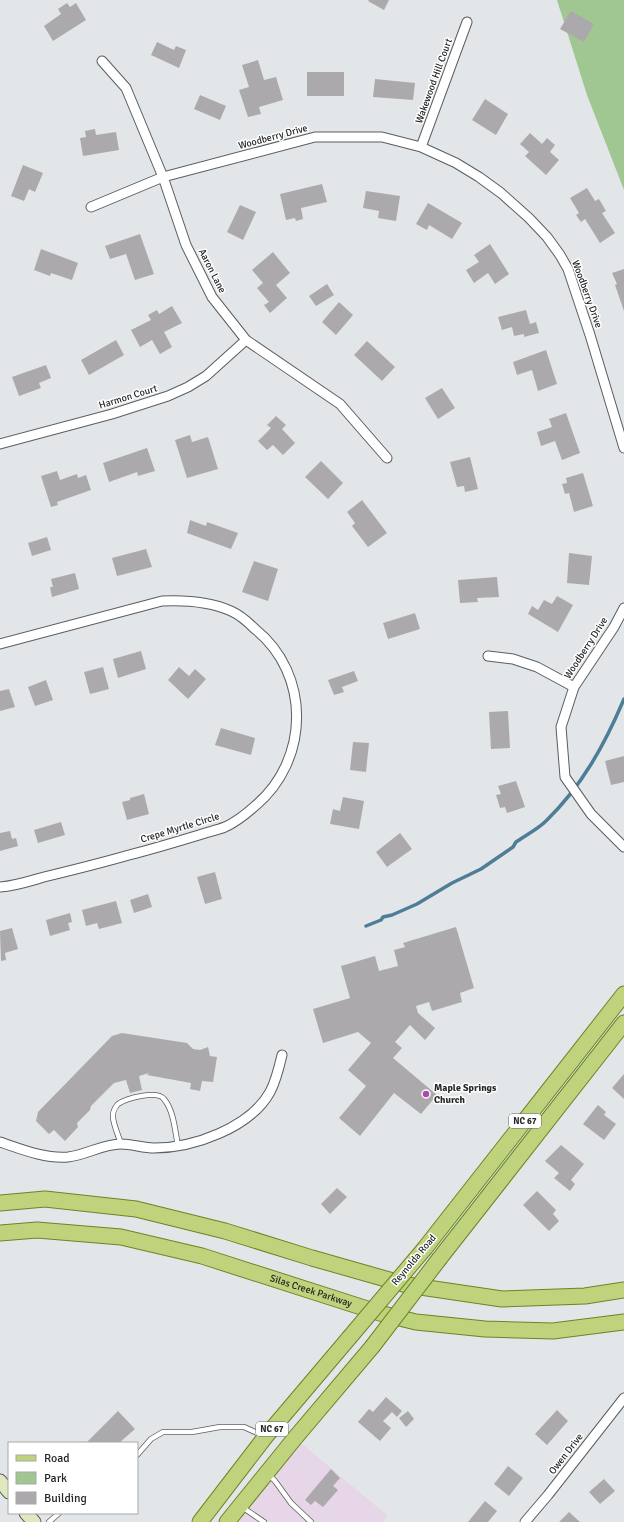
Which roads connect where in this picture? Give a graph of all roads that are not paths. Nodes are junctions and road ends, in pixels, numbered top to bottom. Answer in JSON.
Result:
{"nodes":[{"id":1,"x":467,"y":22,"type":"dead end"},
{"id":2,"x":102,"y":61,"type":"dead end"},
{"id":3,"x":421,"y":147,"type":"junction"},
{"id":4,"x":163,"y":178,"type":"junction"},
{"id":5,"x":91,"y":207,"type":"dead end"},
{"id":6,"x":246,"y":340,"type":"junction"},
{"id":7,"x":0,"y":444,"type":"edge"},
{"id":8,"x":624,"y":448,"type":"edge"},
{"id":9,"x":387,"y":458,"type":"dead end"},
{"id":10,"x":624,"y":608,"type":"edge"},
{"id":11,"x":0,"y":644,"type":"edge"},
{"id":12,"x":488,"y":656,"type":"dead end"},
{"id":13,"x":574,"y":687,"type":"junction"},
{"id":14,"x":624,"y":847,"type":"edge"},
{"id":15,"x":0,"y":887,"type":"edge"},
{"id":16,"x":624,"y":994,"type":"edge"},
{"id":17,"x":624,"y":1023,"type":"edge"},
{"id":18,"x":282,"y":1055,"type":"dead end"},
{"id":19,"x":0,"y":1142,"type":"edge"},
{"id":20,"x":121,"y":1144,"type":"junction"},
{"id":21,"x":178,"y":1146,"type":"junction"},
{"id":22,"x":0,"y":1202,"type":"edge"},
{"id":23,"x":0,"y":1233,"type":"edge"},
{"id":24,"x":624,"y":1290,"type":"edge"},
{"id":25,"x":624,"y":1322,"type":"edge"},
{"id":26,"x":624,"y":1398,"type":"edge"},
{"id":27,"x":266,"y":1436,"type":"junction"},
{"id":28,"x":138,"y":1454,"type":"edge"},
{"id":29,"x":267,"y":1473,"type":"junction"},
{"id":30,"x":0,"y":1481,"type":"edge"},
{"id":31,"x":8,"y":1491,"type":"edge"},
{"id":32,"x":240,"y":1506,"type":"junction"},
{"id":33,"x":27,"y":1514,"type":"edge"},
{"id":34,"x":58,"y":1514,"type":"edge"},
{"id":35,"x":34,"y":1522,"type":"edge"},
{"id":36,"x":49,"y":1522,"type":"edge"},
{"id":37,"x":200,"y":1522,"type":"edge"},
{"id":38,"x":227,"y":1522,"type":"edge"},
{"id":39,"x":264,"y":1522,"type":"edge"},
{"id":40,"x":311,"y":1522,"type":"edge"},
{"id":41,"x":526,"y":1522,"type":"edge"}],
"edges":[{"from":1,"to":3,"type":"street","name":"Wakewood Hill Court"},
{"from":2,"to":4,"type":"street","name":"Aaron Lane"},
{"from":3,"to":4,"type":"street","name":"Woodberry Drive"},
{"from":3,"to":8,"type":"street","name":"Woodberry Drive"},
{"from":4,"to":5,"type":"street","name":"Woodberry Drive"},
{"from":4,"to":6,"type":"street","name":"Aaron Lane"},
{"from":6,"to":7,"type":"street","name":"Harmon Court"},
{"from":6,"to":9,"type":"street","name":"Aaron Lane"},
{"from":10,"to":13,"type":"street","name":"Woodberry Drive"},
{"from":11,"to":15,"type":"street","name":"Crepe Myrtle Circle"},
{"from":12,"to":13,"type":"street"},
{"from":13,"to":14,"type":"street","name":"Woodberry Drive"},
{"from":16,"to":27,"type":"main road","name":"Reynolda Road","number":"NC 67","bridge":true},
{"from":17,"to":29,"type":"main road","name":"Reynolda Road","number":"NC 67","bridge":true},
{"from":18,"to":21,"type":"street"},
{"from":19,"to":20,"type":"street"},
{"from":20,"to":21,"type":"street"},
{"from":20,"to":21,"type":"lane"},
{"from":22,"to":24,"type":"main road"},
{"from":23,"to":25,"type":"main road","name":"Silas Creek Parkway"},
{"from":26,"to":41,"type":"street","name":"Owen Drive"},
{"from":27,"to":28,"type":"lane"},
{"from":27,"to":37,"type":"main road","name":"Reynolda Road","number":"NC 67"},
{"from":29,"to":32,"type":"main road","name":"Reynolda Road","number":"NC 67"},
{"from":29,"to":40,"type":"lane"},
{"from":30,"to":31,"type":"main road"},
{"from":32,"to":38,"type":"main road","name":"Reynolda Road","number":"NC 67"},
{"from":32,"to":39,"type":"lane"},
{"from":33,"to":35,"type":"main road"},
{"from":34,"to":36,"type":"lane"}]}
